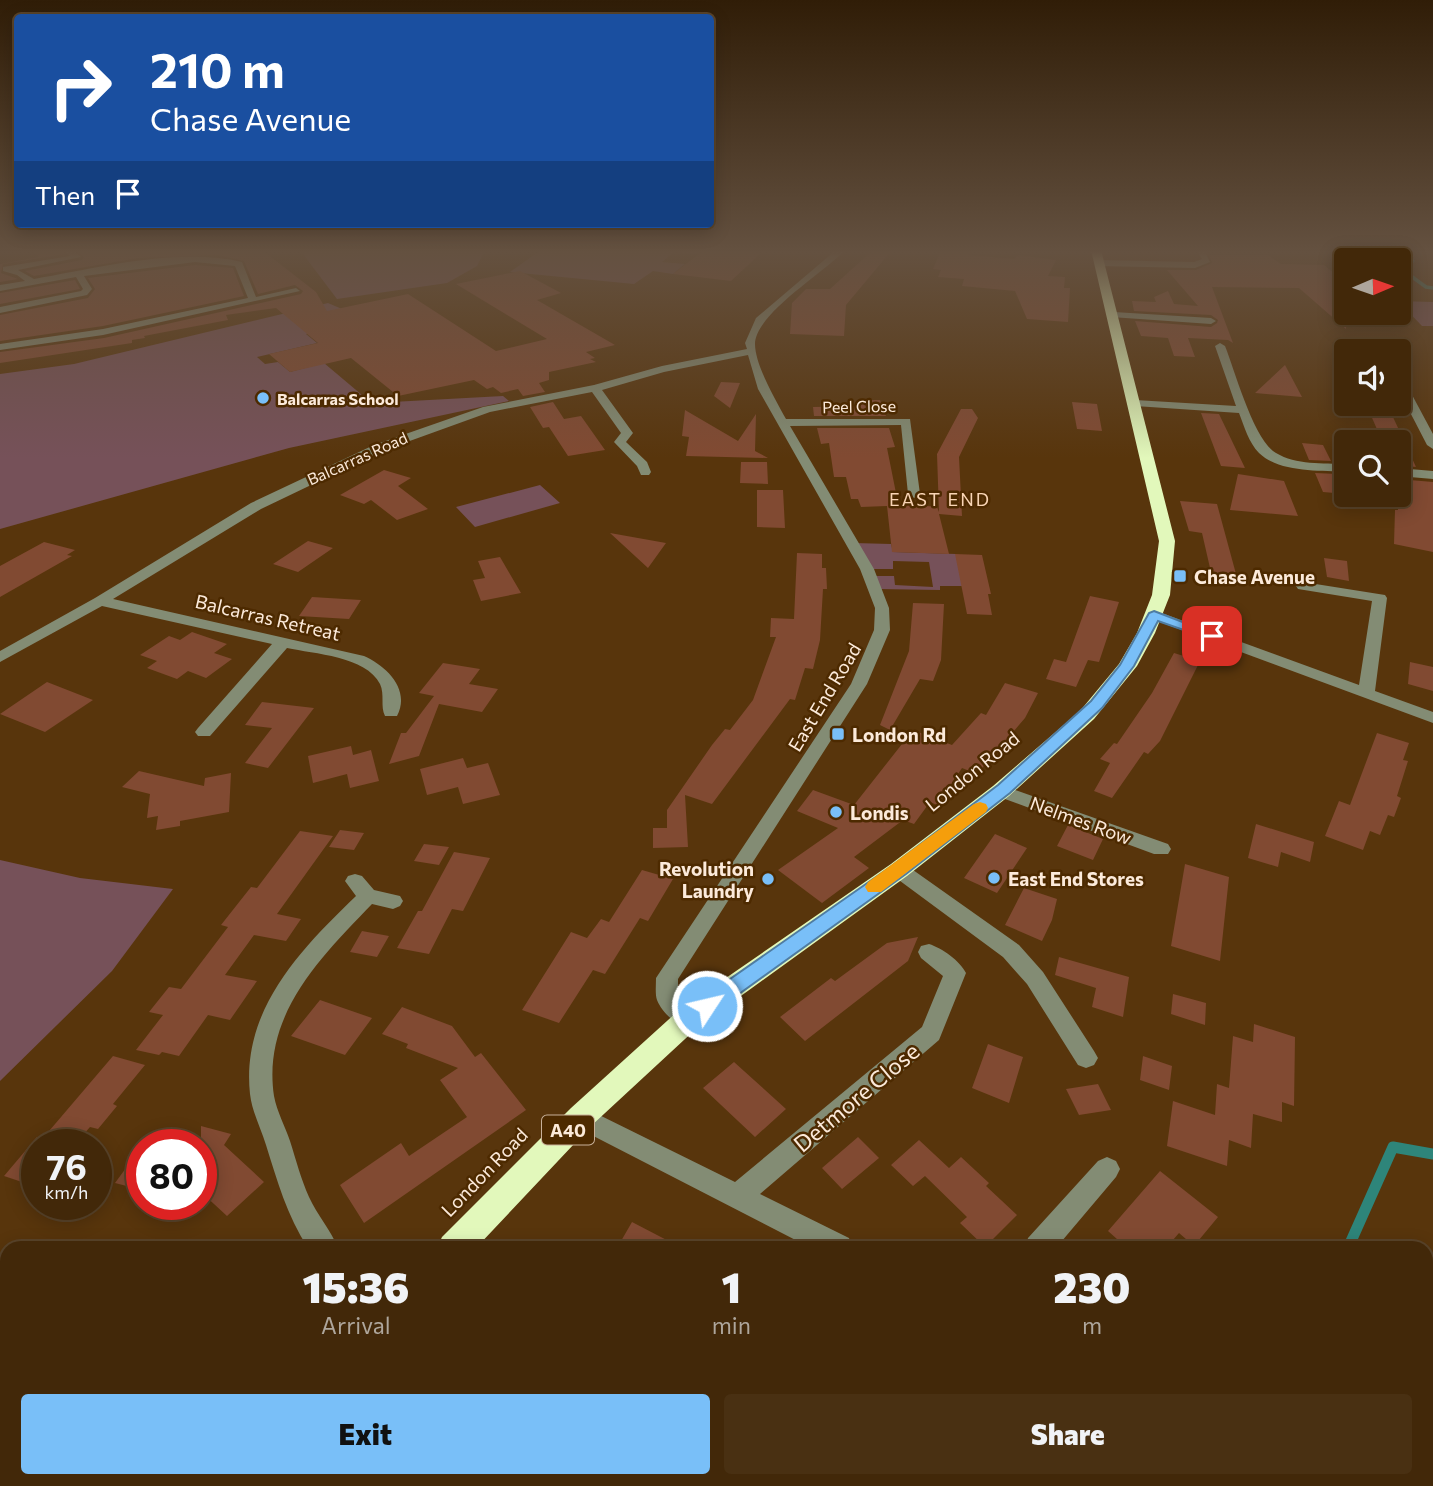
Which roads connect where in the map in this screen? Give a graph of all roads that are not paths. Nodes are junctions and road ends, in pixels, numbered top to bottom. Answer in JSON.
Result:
{"nodes":[{"id":1,"x":161,"y":319,"type":"edge"},
{"id":2,"x":760,"y":319,"type":"edge"},
{"id":3,"x":1115,"y":319,"type":"edge"},
{"id":4,"x":1184,"y":319,"type":"edge"},
{"id":5,"x":1211,"y":321,"type":"dead end"},
{"id":6,"x":1220,"y":346,"type":"dead end"},
{"id":7,"x":0,"y":347,"type":"edge"},
{"id":8,"x":751,"y":351,"type":"junction"},
{"id":9,"x":595,"y":388,"type":"junction"},
{"id":10,"x":1135,"y":403,"type":"junction"},
{"id":11,"x":1411,"y":403,"type":"edge"},
{"id":12,"x":1245,"y":410,"type":"junction"},
{"id":13,"x":782,"y":423,"type":"junction"},
{"id":14,"x":1433,"y":445,"type":"edge"},
{"id":15,"x":1334,"y":467,"type":"edge"},
{"id":16,"x":645,"y":472,"type":"dead end"},
{"id":17,"x":1411,"y":473,"type":"edge"},
{"id":18,"x":1433,"y":475,"type":"edge"},
{"id":19,"x":914,"y":494,"type":"dead end"},
{"id":20,"x":1303,"y":586,"type":"dead end"},
{"id":21,"x":100,"y":601,"type":"junction"},
{"id":22,"x":1154,"y":615,"type":"junction"},
{"id":23,"x":283,"y":642,"type":"junction"},
{"id":24,"x":0,"y":657,"type":"edge"},
{"id":25,"x":1366,"y":693,"type":"junction"},
{"id":26,"x":391,"y":712,"type":"dead end"},
{"id":27,"x":1433,"y":718,"type":"edge"},
{"id":28,"x":204,"y":732,"type":"dead end"},
{"id":29,"x":1001,"y":791,"type":"junction"},
{"id":30,"x":1161,"y":849,"type":"dead end"},
{"id":31,"x":899,"y":870,"type":"junction"},
{"id":32,"x":393,"y":901,"type":"dead end"},
{"id":33,"x":929,"y":952,"type":"dead end"},
{"id":34,"x":688,"y":1019,"type":"junction"},
{"id":35,"x":1086,"y":1058,"type":"dead end"},
{"id":36,"x":581,"y":1117,"type":"junction"},
{"id":37,"x":1107,"y":1169,"type":"dead end"},
{"id":38,"x":737,"y":1197,"type":"junction"},
{"id":39,"x":321,"y":1241,"type":"edge"},
{"id":40,"x":460,"y":1241,"type":"edge"},
{"id":41,"x":825,"y":1241,"type":"edge"},
{"id":42,"x":1044,"y":1241,"type":"edge"}],
"edges":[{"from":1,"to":7,"type":"street"},
{"from":2,"to":8,"type":"street"},
{"from":3,"to":10,"type":"highway","name":"London Road","number":"A40"},
{"from":4,"to":5,"type":"street"},
{"from":6,"to":12,"type":"street"},
{"from":8,"to":9,"type":"street","name":"Balcarras Road"},
{"from":8,"to":13,"type":"street","name":"East End Road"},
{"from":9,"to":16,"type":"street"},
{"from":9,"to":21,"type":"street","name":"Balcarras Road"},
{"from":10,"to":12,"type":"street"},
{"from":10,"to":22,"type":"highway","name":"London Road","number":"A40"},
{"from":11,"to":14,"type":"street"},
{"from":12,"to":15,"type":"street"},
{"from":13,"to":19,"type":"street","name":"Peel Close"},
{"from":13,"to":34,"type":"street","name":"East End Road"},
{"from":17,"to":18,"type":"street"},
{"from":20,"to":25,"type":"street"},
{"from":21,"to":23,"type":"street","name":"Balcarras Retreat"},
{"from":21,"to":24,"type":"street","name":"Balcarras Road"},
{"from":22,"to":25,"type":"street"},
{"from":22,"to":29,"type":"highway","name":"London Road","number":"A40"},
{"from":23,"to":26,"type":"street","name":"Balcarras Retreat"},
{"from":23,"to":28,"type":"street"},
{"from":25,"to":27,"type":"street"},
{"from":29,"to":30,"type":"street","name":"Nelmes Row"},
{"from":29,"to":31,"type":"highway","name":"London Road","number":"A40"},
{"from":31,"to":34,"type":"highway","name":"London Road","number":"A40"},
{"from":31,"to":35,"type":"street"},
{"from":32,"to":39,"type":"street"},
{"from":33,"to":38,"type":"street","name":"Detmore Close"},
{"from":34,"to":36,"type":"highway","name":"London Road","number":"A40"},
{"from":36,"to":38,"type":"street"},
{"from":36,"to":40,"type":"highway","name":"London Road","number":"A40"},
{"from":37,"to":42,"type":"street"},
{"from":38,"to":41,"type":"street"}]}
